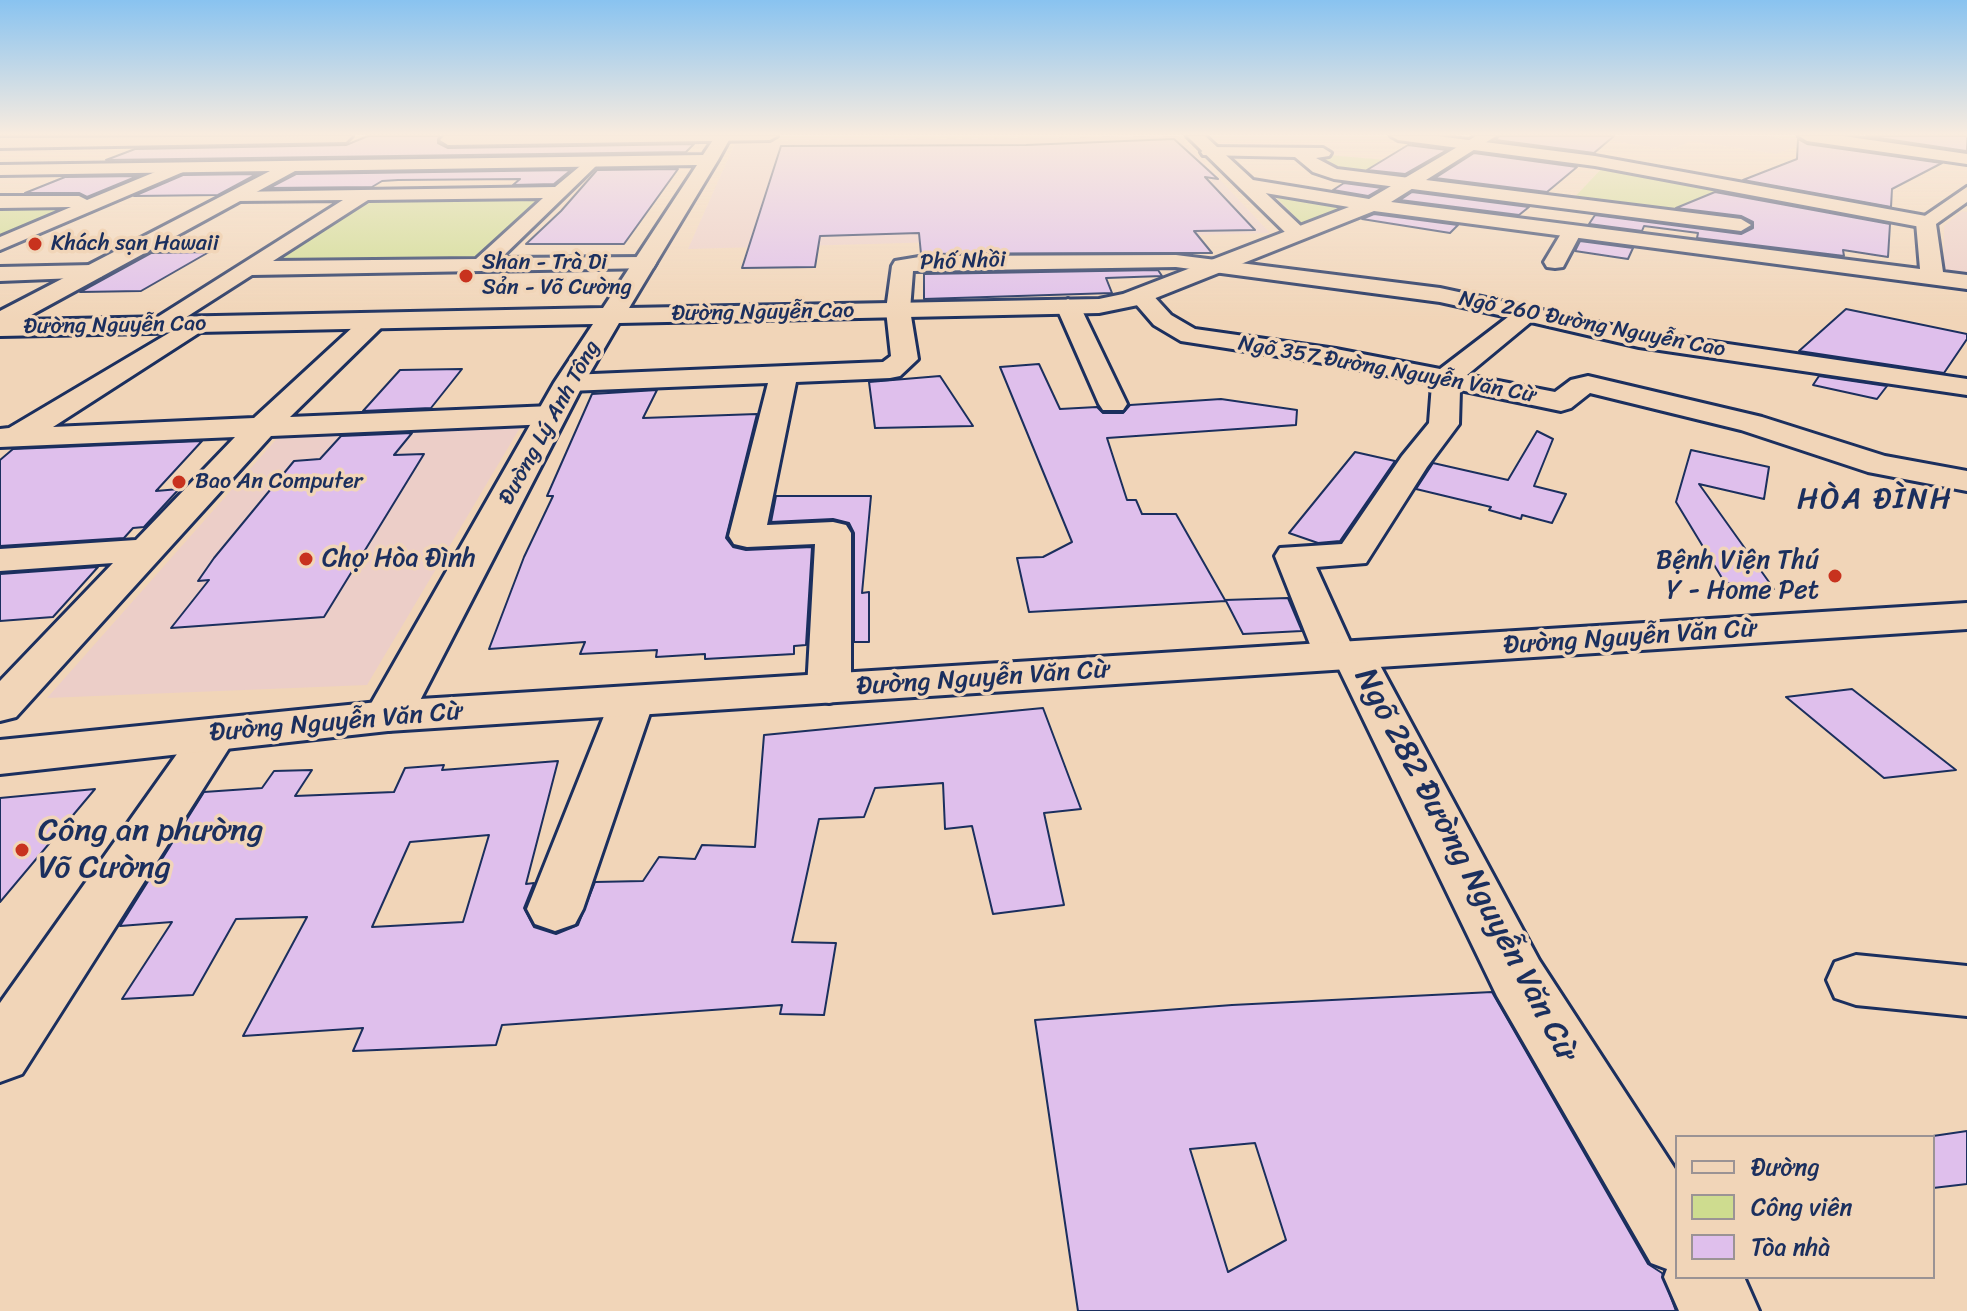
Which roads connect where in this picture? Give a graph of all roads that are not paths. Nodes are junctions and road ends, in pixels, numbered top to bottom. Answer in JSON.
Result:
{"nodes":[{"id":1,"x":109,"y":197,"type":"edge"},
{"id":2,"x":236,"y":197,"type":"edge"},
{"id":3,"x":360,"y":197,"type":"edge"},
{"id":4,"x":554,"y":197,"type":"edge"},
{"id":5,"x":686,"y":197,"type":"edge"},
{"id":6,"x":1260,"y":197,"type":"edge"},
{"id":7,"x":1323,"y":197,"type":"edge"},
{"id":8,"x":1382,"y":197,"type":"edge"},
{"id":9,"x":1528,"y":197,"type":"edge"},
{"id":10,"x":1563,"y":197,"type":"edge"},
{"id":11,"x":1752,"y":197,"type":"edge"},
{"id":12,"x":1796,"y":197,"type":"edge"},
{"id":13,"x":1961,"y":197,"type":"edge"},
{"id":14,"x":100,"y":201,"type":"junction"},
{"id":15,"x":0,"y":202,"type":"edge"},
{"id":16,"x":1556,"y":203,"type":"junction"},
{"id":17,"x":1372,"y":205,"type":"junction"},
{"id":18,"x":1926,"y":222,"type":"junction"},
{"id":19,"x":1741,"y":225,"type":"junction"},
{"id":20,"x":1572,"y":231,"type":"junction"},
{"id":21,"x":1298,"y":234,"type":"junction"},
{"id":22,"x":0,"y":244,"type":"edge"},
{"id":23,"x":1733,"y":252,"type":"junction"},
{"id":24,"x":1555,"y":262,"type":"dead end"},
{"id":25,"x":645,"y":263,"type":"junction"},
{"id":26,"x":482,"y":265,"type":"junction"},
{"id":27,"x":1217,"y":267,"type":"junction"},
{"id":28,"x":250,"y":268,"type":"junction"},
{"id":29,"x":93,"y":272,"type":"junction"},
{"id":30,"x":0,"y":274,"type":"edge"},
{"id":31,"x":1932,"y":277,"type":"junction"},
{"id":32,"x":1967,"y":282,"type":"edge"},
{"id":33,"x":1141,"y":296,"type":"junction"},
{"id":34,"x":1068,"y":306,"type":"junction"},
{"id":35,"x":898,"y":310,"type":"junction"},
{"id":36,"x":1528,"y":313,"type":"junction"},
{"id":37,"x":610,"y":316,"type":"junction"},
{"id":38,"x":375,"y":320,"type":"junction"},
{"id":39,"x":0,"y":321,"type":"edge"},
{"id":40,"x":196,"y":324,"type":"junction"},
{"id":41,"x":157,"y":325,"type":"junction"},
{"id":42,"x":0,"y":328,"type":"edge"},
{"id":43,"x":784,"y":376,"type":"junction"},
{"id":44,"x":1446,"y":378,"type":"junction"},
{"id":45,"x":569,"y":383,"type":"junction"},
{"id":46,"x":1967,"y":387,"type":"edge"},
{"id":47,"x":1113,"y":404,"type":"dead end"},
{"id":48,"x":551,"y":415,"type":"junction"},
{"id":49,"x":262,"y":427,"type":"junction"},
{"id":50,"x":9,"y":437,"type":"edge"},
{"id":51,"x":1967,"y":481,"type":"edge"},
{"id":52,"x":147,"y":550,"type":"junction"},
{"id":53,"x":0,"y":560,"type":"edge"},
{"id":54,"x":1967,"y":616,"type":"edge"},
{"id":55,"x":1345,"y":656,"type":"junction"},
{"id":56,"x":829,"y":689,"type":"junction"},
{"id":57,"x":632,"y":701,"type":"junction"},
{"id":58,"x":0,"y":707,"type":"edge"},
{"id":59,"x":388,"y":716,"type":"junction"},
{"id":60,"x":215,"y":734,"type":"junction"},
{"id":61,"x":0,"y":757,"type":"edge"},
{"id":62,"x":555,"y":909,"type":"dead end"},
{"id":63,"x":1856,"y":980,"type":"dead end"},
{"id":64,"x":1967,"y":991,"type":"edge"},
{"id":65,"x":0,"y":1054,"type":"edge"},
{"id":66,"x":1675,"y":1234,"type":"edge"},
{"id":67,"x":1702,"y":1279,"type":"edge"},
{"id":68,"x":1721,"y":1311,"type":"edge"}],
"edges":[{"from":1,"to":14,"type":"street"},
{"from":2,"to":29,"type":"main road"},
{"from":3,"to":28,"type":"street"},
{"from":4,"to":26,"type":"street"},
{"from":5,"to":25,"type":"main road","name":"Đường Lý Anh Tông"},
{"from":6,"to":21,"type":"street"},
{"from":7,"to":17,"type":"main road"},
{"from":8,"to":17,"type":"main road","name":"Đường Nguyễn Cao"},
{"from":9,"to":16,"type":"street"},
{"from":10,"to":16,"type":"street"},
{"from":11,"to":19,"type":"street"},
{"from":12,"to":18,"type":"street"},
{"from":13,"to":18,"type":"main road"},
{"from":14,"to":15,"type":"street"},
{"from":14,"to":22,"type":"street"},
{"from":16,"to":19,"type":"street"},
{"from":17,"to":20,"type":"main road"},
{"from":17,"to":21,"type":"main road","name":"Đường Nguyễn Cao"},
{"from":18,"to":31,"type":"main road"},
{"from":19,"to":23,"type":"street"},
{"from":20,"to":23,"type":"main road"},
{"from":20,"to":24,"type":"street"},
{"from":21,"to":27,"type":"main road","name":"Đường Nguyễn Cao"},
{"from":23,"to":31,"type":"main road"},
{"from":25,"to":26,"type":"street"},
{"from":25,"to":37,"type":"main road","name":"Đường Lý Anh Tông"},
{"from":26,"to":28,"type":"street"},
{"from":27,"to":33,"type":"main road","name":"Đường Nguyễn Cao"},
{"from":27,"to":35,"type":"street","name":"Phố Nhồi"},
{"from":27,"to":36,"type":"street","name":"Ngõ 260 Đường Nguyễn Cao"},
{"from":28,"to":41,"type":"street"},
{"from":29,"to":30,"type":"street"},
{"from":29,"to":39,"type":"main road"},
{"from":31,"to":32,"type":"main road"},
{"from":33,"to":34,"type":"main road","name":"Đường Nguyễn Cao"},
{"from":33,"to":44,"type":"street","name":"Ngõ 357 Đường Nguyễn Văn Cừ"},
{"from":34,"to":35,"type":"main road","name":"Đường Nguyễn Cao"},
{"from":34,"to":47,"type":"street"},
{"from":35,"to":37,"type":"main road","name":"Đường Nguyễn Cao"},
{"from":35,"to":43,"type":"street","name":"Phố Nhồi"},
{"from":36,"to":44,"type":"street"},
{"from":36,"to":46,"type":"street","name":"Ngõ 260 Đường Nguyễn Cao"},
{"from":37,"to":38,"type":"main road","name":"Đường Nguyễn Cao"},
{"from":37,"to":45,"type":"main road","name":"Đường Lý Anh Tông"},
{"from":38,"to":40,"type":"main road","name":"Đường Nguyễn Cao"},
{"from":38,"to":49,"type":"street"},
{"from":40,"to":41,"type":"main road","name":"Đường Nguyễn Cao"},
{"from":40,"to":50,"type":"street"},
{"from":41,"to":42,"type":"main road","name":"Đường Nguyễn Cao"},
{"from":43,"to":45,"type":"street","name":"Phố Nhồi"},
{"from":43,"to":56,"type":"street"},
{"from":44,"to":51,"type":"street","name":"Ngõ 357 Đường Nguyễn Văn Cừ"},
{"from":44,"to":55,"type":"street","name":"Ngõ 282 Đường Nguyễn Văn Cừ"},
{"from":45,"to":48,"type":"main road","name":"Đường Lý Anh Tông"},
{"from":48,"to":49,"type":"street"},
{"from":48,"to":59,"type":"main road","name":"Đường Lý Anh Tông"},
{"from":49,"to":50,"type":"street"},
{"from":49,"to":52,"type":"street"},
{"from":52,"to":53,"type":"street"},
{"from":52,"to":58,"type":"street"},
{"from":54,"to":55,"type":"main road","name":"Đường Nguyễn Văn Cừ"},
{"from":55,"to":56,"type":"main road","name":"Đường Nguyễn Văn Cừ"},
{"from":55,"to":66,"type":"street","name":"Ngõ 282 Đường Nguyễn Văn Cừ"},
{"from":56,"to":57,"type":"main road","name":"Đường Nguyễn Văn Cừ"},
{"from":57,"to":59,"type":"main road","name":"Đường Nguyễn Văn Cừ"},
{"from":57,"to":62,"type":"street"},
{"from":59,"to":60,"type":"main road","name":"Đường Nguyễn Văn Cừ"},
{"from":60,"to":61,"type":"main road","name":"Đường Nguyễn Văn Cừ"},
{"from":60,"to":65,"type":"street"},
{"from":63,"to":64,"type":"street"},
{"from":67,"to":68,"type":"street"}]}
